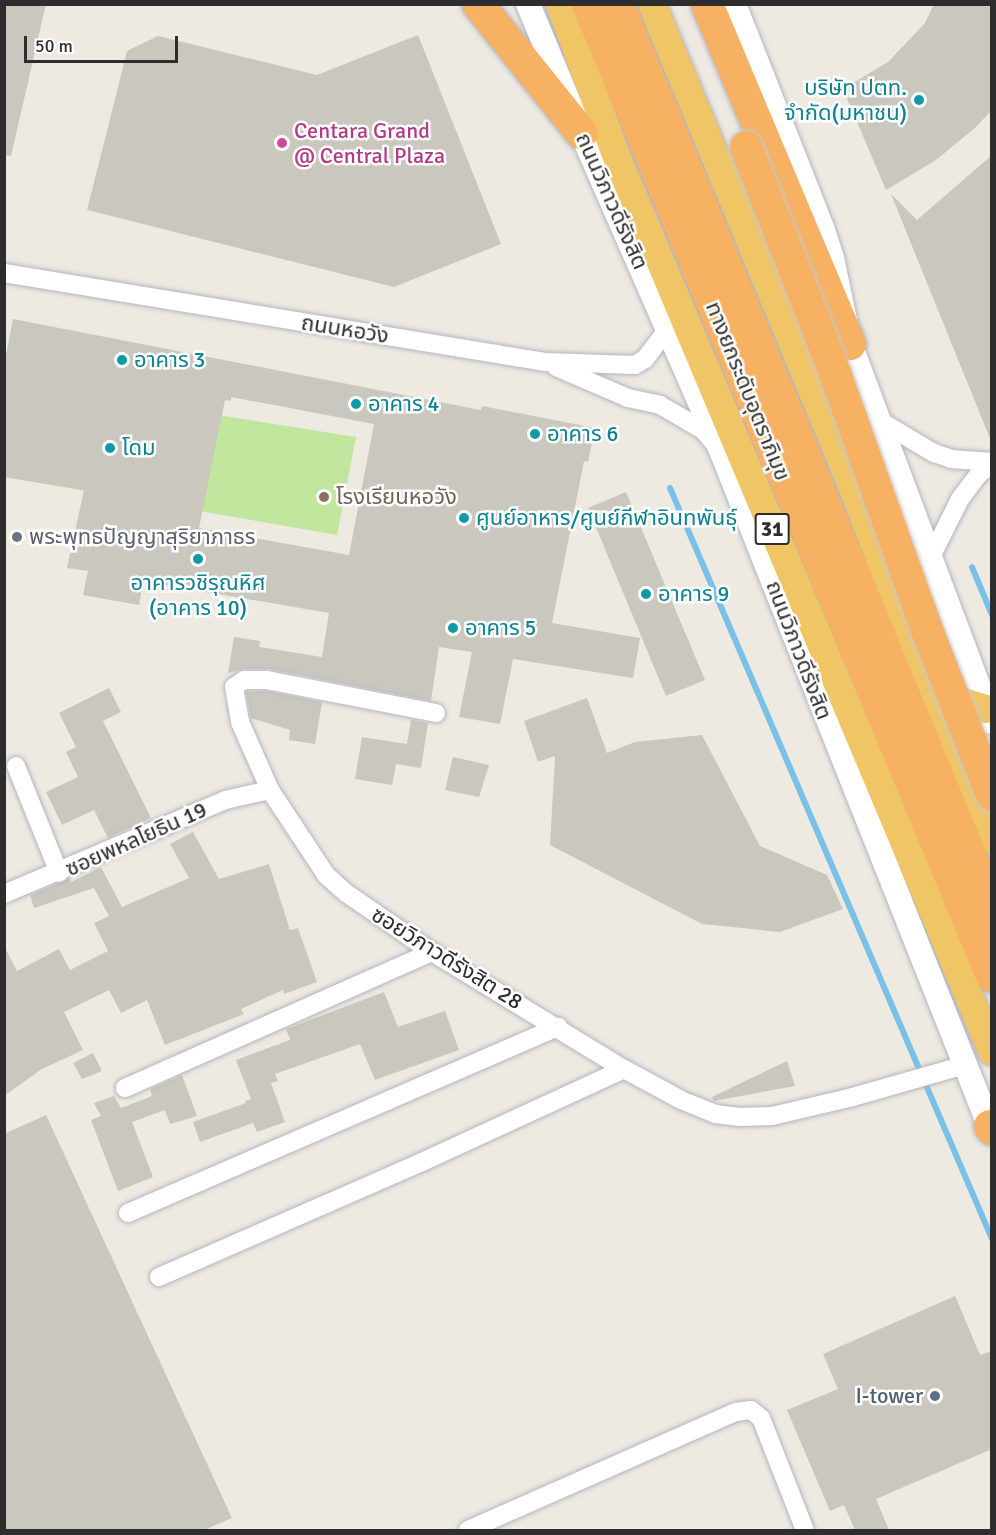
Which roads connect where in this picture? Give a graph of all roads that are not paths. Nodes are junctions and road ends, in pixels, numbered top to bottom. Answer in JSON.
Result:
{"nodes":[{"id":1,"x":478,"y":4,"type":"edge"},
{"id":2,"x":528,"y":4,"type":"edge"},
{"id":3,"x":560,"y":4,"type":"edge"},
{"id":4,"x":588,"y":4,"type":"edge"},
{"id":5,"x":618,"y":4,"type":"edge"},
{"id":6,"x":652,"y":4,"type":"edge"},
{"id":7,"x":685,"y":4,"type":"edge"},
{"id":8,"x":707,"y":4,"type":"edge"},
{"id":9,"x":734,"y":4,"type":"edge"},
{"id":10,"x":582,"y":134,"type":"junction"},
{"id":11,"x":4,"y":273,"type":"edge"},
{"id":12,"x":669,"y":327,"type":"junction"},
{"id":13,"x":850,"y":344,"type":"junction"},
{"id":14,"x":545,"y":362,"type":"junction"},
{"id":15,"x":880,"y":421,"type":"junction"},
{"id":16,"x":722,"y":453,"type":"junction"},
{"id":17,"x":992,"y":463,"type":"edge"},
{"id":18,"x":932,"y":557,"type":"junction"},
{"id":19,"x":931,"y":692,"type":"junction"},
{"id":20,"x":436,"y":713,"type":"dead end"},
{"id":21,"x":989,"y":715,"type":"edge"},
{"id":22,"x":16,"y":766,"type":"dead end"},
{"id":23,"x":270,"y":790,"type":"junction"},
{"id":24,"x":992,"y":795,"type":"edge"},
{"id":25,"x":992,"y":839,"type":"edge"},
{"id":26,"x":58,"y":873,"type":"junction"},
{"id":27,"x":4,"y":894,"type":"edge"},
{"id":28,"x":992,"y":908,"type":"edge"},
{"id":29,"x":432,"y":952,"type":"junction"},
{"id":30,"x":992,"y":976,"type":"edge"},
{"id":31,"x":558,"y":1027,"type":"junction"},
{"id":32,"x":992,"y":1051,"type":"edge"},
{"id":33,"x":965,"y":1065,"type":"junction"},
{"id":34,"x":624,"y":1069,"type":"junction"},
{"id":35,"x":125,"y":1088,"type":"dead end"},
{"id":36,"x":991,"y":1129,"type":"edge"},
{"id":37,"x":128,"y":1213,"type":"dead end"},
{"id":38,"x":159,"y":1277,"type":"dead end"},
{"id":39,"x":468,"y":1530,"type":"edge"},
{"id":40,"x":805,"y":1530,"type":"edge"}],
"edges":[{"from":1,"to":10,"type":"highway"},
{"from":2,"to":10,"type":"main road","name":"ถนนวิภาวดีรังสิต","number":"31"},
{"from":3,"to":32,"type":"highway","name":"ถนนวิภาวดีรังสิต","number":"31"},
{"from":4,"to":30,"type":"highway","name":"ทางยกระดับอุตราภิมุข","number":"31"},
{"from":5,"to":28,"type":"highway","name":"ทางยกระดับอุตราภิมุข"},
{"from":6,"to":19,"type":"highway"},
{"from":7,"to":24,"type":"highway","bridge":true},
{"from":8,"to":13,"type":"highway"},
{"from":9,"to":13,"type":"main road"},
{"from":10,"to":12,"type":"main road","name":"ถนนวิภาวดีรังสิต","number":"31"},
{"from":11,"to":14,"type":"street","name":"ถนนหอวัง"},
{"from":12,"to":14,"type":"street","name":"ถนนหอวัง"},
{"from":12,"to":16,"type":"main road","name":"ถนนวิภาวดีรังสิต","number":"31"},
{"from":13,"to":15,"type":"main road"},
{"from":14,"to":16,"type":"street"},
{"from":15,"to":17,"type":"street"},
{"from":15,"to":18,"type":"main road"},
{"from":16,"to":33,"type":"main road","name":"ถนนวิภาวดีรังสิต","number":"31"},
{"from":17,"to":18,"type":"street"},
{"from":18,"to":21,"type":"main road"},
{"from":19,"to":21,"type":"highway"},
{"from":19,"to":25,"type":"highway"},
{"from":20,"to":23,"type":"street","name":"ซอยวิภาวดีรังสิต 28"},
{"from":22,"to":26,"type":"street"},
{"from":23,"to":26,"type":"street","name":"ซอยพหลโยธิน 19"},
{"from":23,"to":29,"type":"street","name":"ซอยวิภาวดีรังสิต 28"},
{"from":26,"to":27,"type":"street","name":"ซอยพหลโยธิน 19"},
{"from":29,"to":31,"type":"street","name":"ซอยวิภาวดีรังสิต 28"},
{"from":29,"to":35,"type":"street"},
{"from":31,"to":34,"type":"street","name":"ซอยวิภาวดีรังสิต 28"},
{"from":31,"to":37,"type":"street"},
{"from":33,"to":34,"type":"street","name":"ซอยวิภาวดีรังสิต 28"},
{"from":33,"to":36,"type":"main road","name":"ถนนวิภาวดีรังสิต","number":"31"},
{"from":34,"to":38,"type":"street"},
{"from":39,"to":40,"type":"street"}]}
